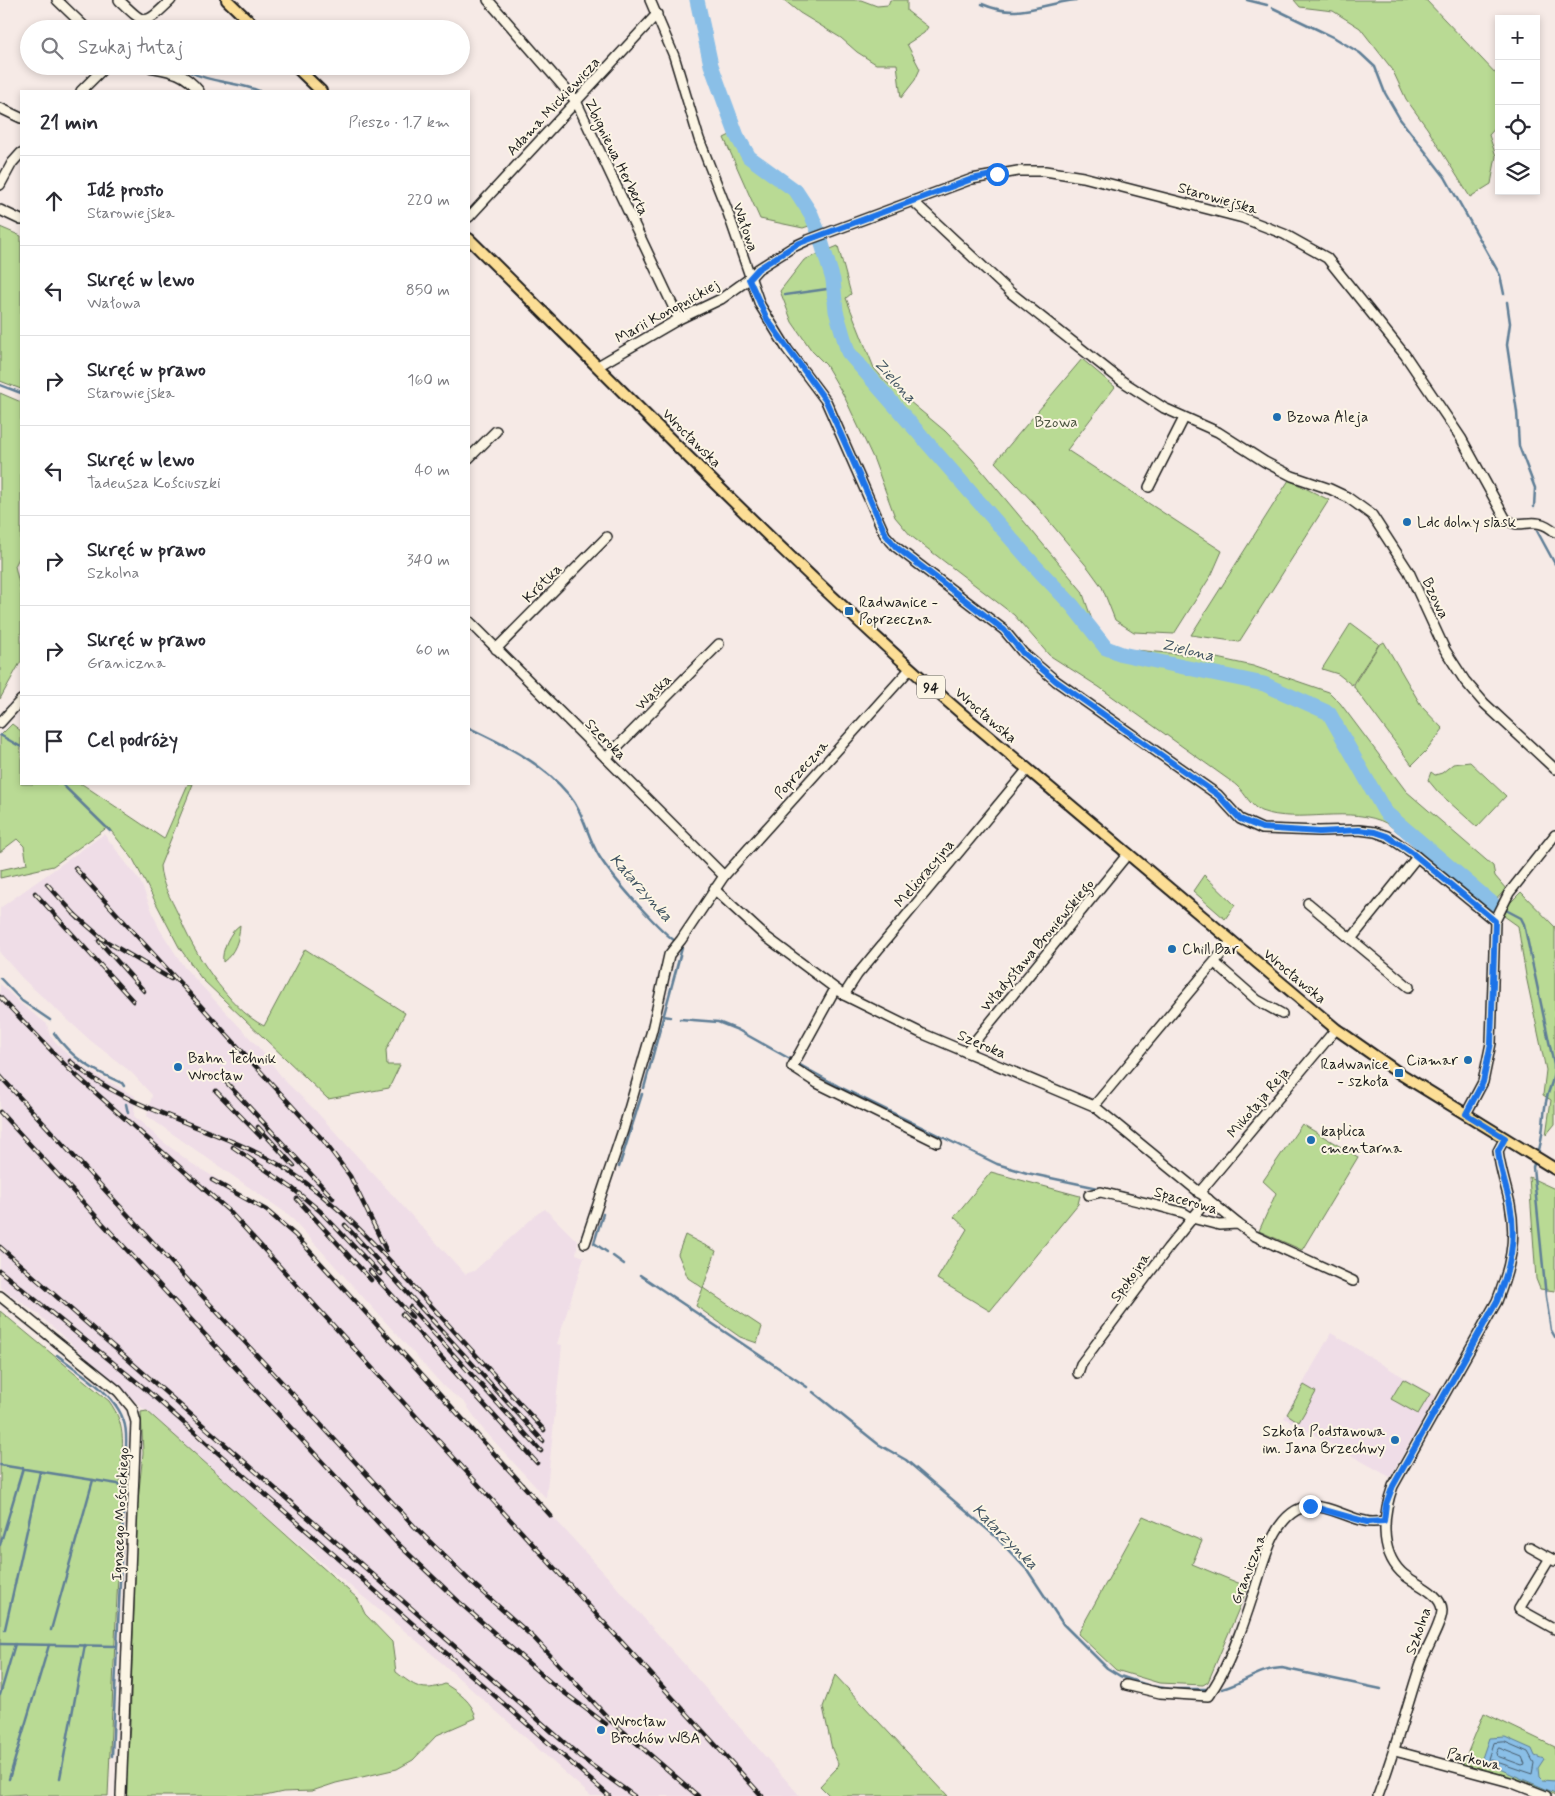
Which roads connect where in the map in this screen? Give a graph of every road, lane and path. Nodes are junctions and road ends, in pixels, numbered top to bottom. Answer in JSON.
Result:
{"nodes":[{"id":1,"x":57,"y":0,"type":"edge"},
{"id":2,"x":120,"y":0,"type":"edge"},
{"id":3,"x":171,"y":0,"type":"edge"},
{"id":4,"x":227,"y":0,"type":"edge"},
{"id":5,"x":488,"y":0,"type":"edge"},
{"id":6,"x":650,"y":0,"type":"edge"},
{"id":7,"x":657,"y":14,"type":"junction"},
{"id":8,"x":78,"y":20,"type":"edge"},
{"id":9,"x":142,"y":20,"type":"edge"},
{"id":10,"x":148,"y":20,"type":"edge"},
{"id":11,"x":248,"y":20,"type":"edge"},
{"id":12,"x":97,"y":75,"type":"edge"},
{"id":13,"x":183,"y":75,"type":"edge"},
{"id":14,"x":304,"y":75,"type":"edge"},
{"id":15,"x":82,"y":90,"type":"edge"},
{"id":16,"x":199,"y":90,"type":"edge"},
{"id":17,"x":320,"y":90,"type":"edge"},
{"id":18,"x":576,"y":101,"type":"junction"},
{"id":19,"x":0,"y":108,"type":"edge"},
{"id":20,"x":20,"y":118,"type":"edge"},
{"id":21,"x":20,"y":154,"type":"edge"},
{"id":22,"x":0,"y":185,"type":"edge"},
{"id":23,"x":913,"y":201,"type":"junction"},
{"id":24,"x":0,"y":210,"type":"edge"},
{"id":25,"x":470,"y":216,"type":"edge"},
{"id":26,"x":20,"y":220,"type":"edge"},
{"id":27,"x":470,"y":240,"type":"edge"},
{"id":28,"x":749,"y":279,"type":"junction"},
{"id":29,"x":679,"y":319,"type":"junction"},
{"id":30,"x":598,"y":366,"type":"junction"},
{"id":31,"x":1184,"y":418,"type":"junction"},
{"id":32,"x":496,"y":431,"type":"dead end"},
{"id":33,"x":470,"y":457,"type":"edge"},
{"id":34,"x":1149,"y":487,"type":"dead end"},
{"id":35,"x":1555,"y":532,"type":"edge"},
{"id":36,"x":608,"y":537,"type":"dead end"},
{"id":37,"x":470,"y":622,"type":"edge"},
{"id":38,"x":719,"y":644,"type":"dead end"},
{"id":39,"x":496,"y":649,"type":"junction"},
{"id":40,"x":910,"y":669,"type":"junction"},
{"id":41,"x":20,"y":701,"type":"edge"},
{"id":42,"x":0,"y":723,"type":"edge"},
{"id":43,"x":606,"y":758,"type":"junction"},
{"id":44,"x":1555,"y":769,"type":"edge"},
{"id":45,"x":1027,"y":770,"type":"junction"},
{"id":46,"x":1555,"y":835,"type":"edge"},
{"id":47,"x":1127,"y":855,"type":"junction"},
{"id":48,"x":1414,"y":855,"type":"junction"},
{"id":49,"x":724,"y":876,"type":"junction"},
{"id":50,"x":714,"y":889,"type":"junction"},
{"id":51,"x":1308,"y":903,"type":"dead end"},
{"id":52,"x":1496,"y":918,"type":"junction"},
{"id":53,"x":1351,"y":939,"type":"junction"},
{"id":54,"x":1231,"y":942,"type":"junction"},
{"id":55,"x":1215,"y":963,"type":"junction"},
{"id":56,"x":1409,"y":987,"type":"dead end"},
{"id":57,"x":835,"y":989,"type":"junction"},
{"id":58,"x":844,"y":995,"type":"junction"},
{"id":59,"x":1282,"y":1014,"type":"dead end"},
{"id":60,"x":1336,"y":1029,"type":"junction"},
{"id":61,"x":966,"y":1052,"type":"junction"},
{"id":62,"x":1094,"y":1106,"type":"junction"},
{"id":63,"x":1466,"y":1114,"type":"junction"},
{"id":64,"x":1505,"y":1138,"type":"junction"},
{"id":65,"x":937,"y":1142,"type":"dead end"},
{"id":66,"x":1551,"y":1166,"type":"edge"},
{"id":67,"x":1199,"y":1193,"type":"junction"},
{"id":68,"x":1089,"y":1195,"type":"dead end"},
{"id":69,"x":1208,"y":1199,"type":"junction"},
{"id":70,"x":1192,"y":1218,"type":"junction"},
{"id":71,"x":1238,"y":1224,"type":"junction"},
{"id":72,"x":585,"y":1243,"type":"dead end"},
{"id":73,"x":1353,"y":1281,"type":"dead end"},
{"id":74,"x":0,"y":1296,"type":"edge"},
{"id":75,"x":1078,"y":1373,"type":"dead end"},
{"id":76,"x":1384,"y":1521,"type":"junction"},
{"id":77,"x":1530,"y":1547,"type":"dead end"},
{"id":78,"x":1552,"y":1560,"type":"edge"},
{"id":79,"x":1555,"y":1629,"type":"edge"},
{"id":80,"x":1126,"y":1685,"type":"dead end"},
{"id":81,"x":1395,"y":1751,"type":"junction"},
{"id":82,"x":121,"y":1796,"type":"edge"},
{"id":83,"x":1378,"y":1796,"type":"edge"},
{"id":84,"x":1546,"y":1796,"type":"edge"}],
"edges":[{"from":1,"to":8,"type":"street"},
{"from":2,"to":9,"type":"street"},
{"from":3,"to":10,"type":"street"},
{"from":4,"to":11,"type":"main road"},
{"from":5,"to":18,"type":"street","name":"Zbigniewa Herberta"},
{"from":6,"to":7,"type":"street","name":"Wałowa"},
{"from":7,"to":18,"type":"street","name":"Adama Mickiewicza"},
{"from":7,"to":28,"type":"street","name":"Wałowa"},
{"from":12,"to":15,"type":"street"},
{"from":13,"to":16,"type":"street"},
{"from":14,"to":17,"type":"main road"},
{"from":18,"to":25,"type":"street","name":"Adama Mickiewicza"},
{"from":18,"to":29,"type":"street","name":"Zbigniewa Herberta"},
{"from":19,"to":20,"type":"street"},
{"from":21,"to":22,"type":"street"},
{"from":23,"to":28,"type":"street","name":"Starowiejska"},
{"from":23,"to":31,"type":"street","name":"Bzowa"},
{"from":23,"to":35,"type":"street","name":"Starowiejska"},
{"from":24,"to":26,"type":"street"},
{"from":27,"to":30,"type":"main road","name":"Wrocławska","number":"94"},
{"from":28,"to":29,"type":"street","name":"Marii Konopnickiej"},
{"from":28,"to":48,"type":"street","name":"Wałowa"},
{"from":29,"to":30,"type":"street","name":"Marii Konopnickiej"},
{"from":30,"to":40,"type":"main road","name":"Wrocławska","number":"94"},
{"from":31,"to":34,"type":"street"},
{"from":31,"to":44,"type":"street","name":"Bzowa"},
{"from":32,"to":33,"type":"street"},
{"from":36,"to":39,"type":"street","name":"Krótka"},
{"from":37,"to":39,"type":"street","name":"Szeroka"},
{"from":38,"to":43,"type":"street","name":"Wąska"},
{"from":39,"to":43,"type":"street","name":"Szeroka"},
{"from":40,"to":45,"type":"main road","name":"Wrocławska","number":"94"},
{"from":40,"to":49,"type":"street","name":"Poprzeczna"},
{"from":41,"to":42,"type":"street"},
{"from":43,"to":49,"type":"street","name":"Szeroka"},
{"from":45,"to":47,"type":"main road","name":"Wrocławska","number":"94"},
{"from":45,"to":58,"type":"street","name":"Melioracyjna"},
{"from":46,"to":52,"type":"street"},
{"from":47,"to":54,"type":"main road","name":"Wrocławska","number":"94"},
{"from":47,"to":61,"type":"street","name":"Władysława Broniewskiego"},
{"from":48,"to":52,"type":"street","name":"Wałowa"},
{"from":48,"to":53,"type":"street"},
{"from":49,"to":50,"type":"street","name":"Poprzeczna"},
{"from":50,"to":57,"type":"street","name":"Szeroka"},
{"from":50,"to":72,"type":"street","name":"Poprzeczna"},
{"from":51,"to":53,"type":"street"},
{"from":52,"to":63,"type":"street"},
{"from":53,"to":56,"type":"street"},
{"from":54,"to":55,"type":"street"},
{"from":54,"to":60,"type":"main road","name":"Wrocławska","number":"94"},
{"from":55,"to":59,"type":"street"},
{"from":55,"to":62,"type":"street"},
{"from":57,"to":58,"type":"street","name":"Szeroka"},
{"from":57,"to":65,"type":"street"},
{"from":58,"to":61,"type":"street","name":"Szeroka"},
{"from":60,"to":63,"type":"main road","name":"Wrocławska","number":"94"},
{"from":60,"to":67,"type":"street","name":"Mikołaja Reja"},
{"from":61,"to":62,"type":"street","name":"Szeroka"},
{"from":62,"to":67,"type":"street","name":"Szeroka"},
{"from":63,"to":64,"type":"main road","number":"94"},
{"from":64,"to":66,"type":"main road","number":"94"},
{"from":64,"to":76,"type":"street","name":"Szkolna"},
{"from":67,"to":69,"type":"street","name":"Szeroka"},
{"from":68,"to":70,"type":"street","name":"Spacerowa"},
{"from":69,"to":70,"type":"street","name":"Spokojna"},
{"from":69,"to":71,"type":"street","name":"Szeroka"},
{"from":70,"to":71,"type":"street","name":"Spacerowa"},
{"from":70,"to":75,"type":"street","name":"Spokojna"},
{"from":71,"to":73,"type":"street"},
{"from":74,"to":82,"type":"street","name":"Ignacego Mościckiego"},
{"from":76,"to":80,"type":"street","name":"Graniczna"},
{"from":76,"to":81,"type":"street","name":"Szkolna"},
{"from":77,"to":78,"type":"street"},
{"from":78,"to":79,"type":"street"},
{"from":81,"to":83,"type":"street","name":"Szkolna"},
{"from":81,"to":84,"type":"street","name":"Parkowa"}]}
